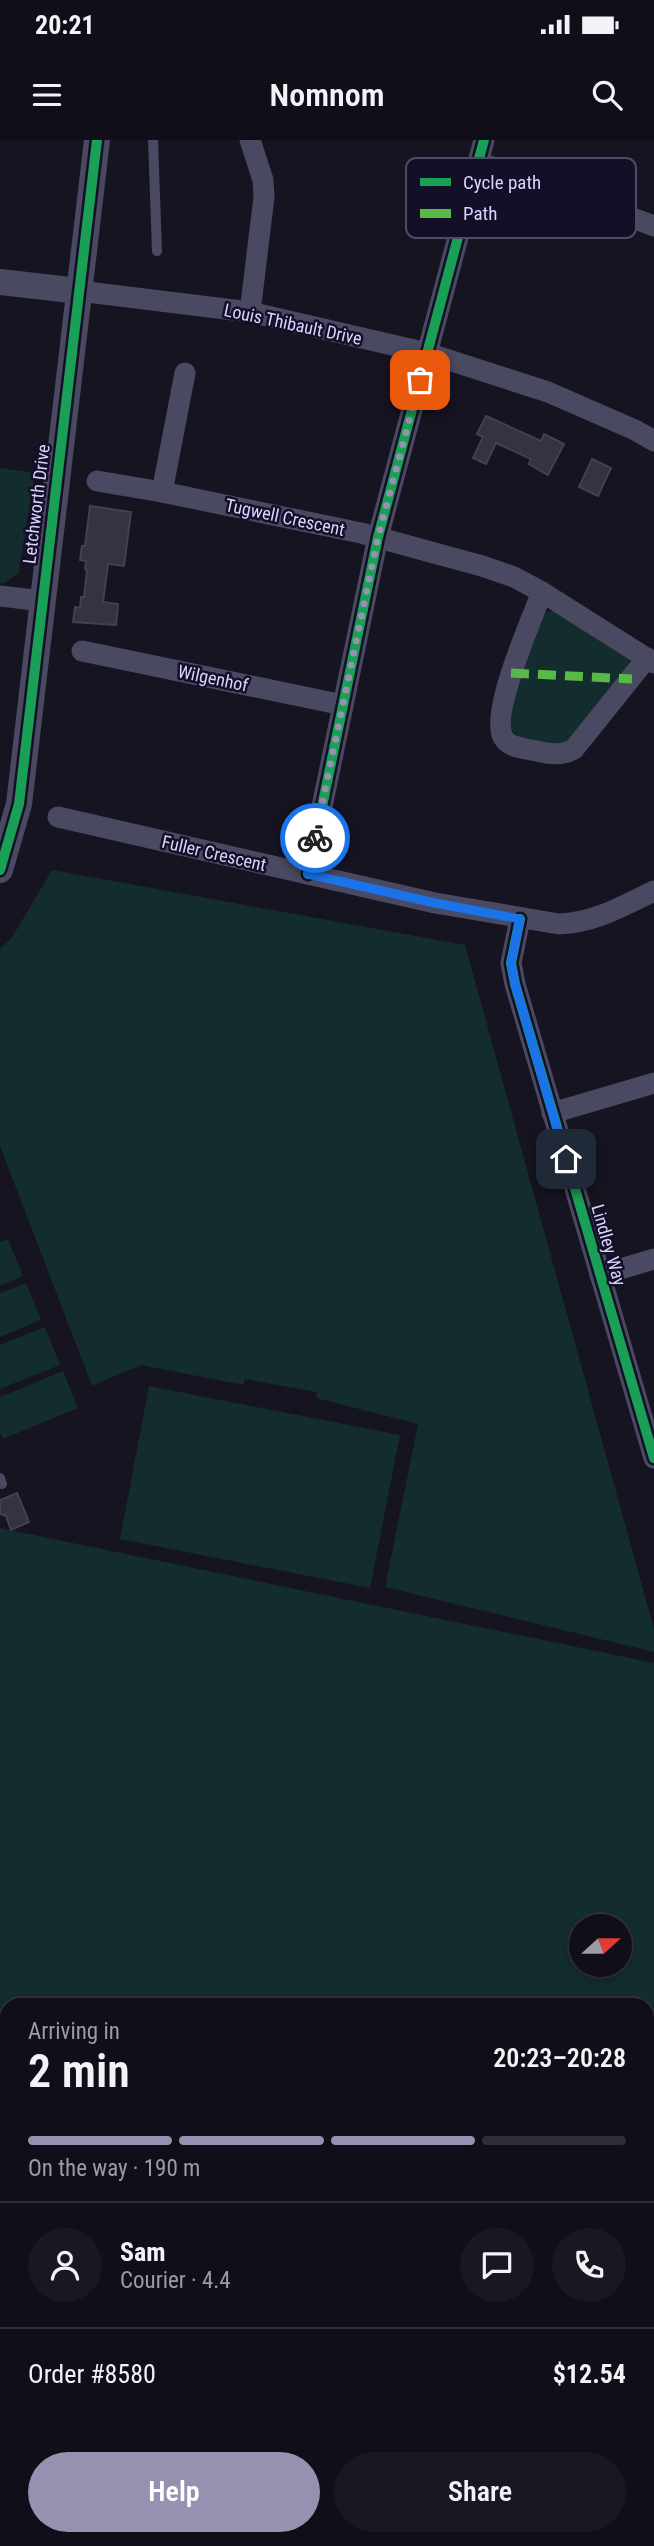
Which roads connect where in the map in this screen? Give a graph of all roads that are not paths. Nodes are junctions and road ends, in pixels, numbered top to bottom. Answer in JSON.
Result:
{"nodes":[{"id":1,"x":97,"y":140,"type":"edge"},
{"id":2,"x":153,"y":140,"type":"edge"},
{"id":3,"x":484,"y":140,"type":"edge"},
{"id":4,"x":256,"y":142,"type":"edge"},
{"id":5,"x":480,"y":158,"type":"edge"},
{"id":6,"x":636,"y":219,"type":"edge"},
{"id":7,"x":654,"y":226,"type":"edge"},
{"id":8,"x":458,"y":238,"type":"edge"},
{"id":9,"x":157,"y":251,"type":"dead end"},
{"id":10,"x":0,"y":282,"type":"edge"},
{"id":11,"x":79,"y":291,"type":"junction"},
{"id":12,"x":250,"y":312,"type":"junction"},
{"id":13,"x":427,"y":353,"type":"junction"},
{"id":14,"x":185,"y":373,"type":"dead end"},
{"id":15,"x":654,"y":441,"type":"edge"},
{"id":16,"x":97,"y":481,"type":"dead end"},
{"id":17,"x":162,"y":492,"type":"junction"},
{"id":18,"x":378,"y":537,"type":"junction"},
{"id":19,"x":542,"y":592,"type":"junction"},
{"id":20,"x":0,"y":596,"type":"edge"},
{"id":21,"x":42,"y":601,"type":"junction"},
{"id":22,"x":82,"y":651,"type":"dead end"},
{"id":23,"x":651,"y":660,"type":"edge"},
{"id":24,"x":343,"y":705,"type":"junction"},
{"id":25,"x":58,"y":817,"type":"dead end"},
{"id":26,"x":0,"y":870,"type":"edge"},
{"id":27,"x":308,"y":874,"type":"junction"},
{"id":28,"x":654,"y":891,"type":"edge"},
{"id":29,"x":520,"y":919,"type":"junction"},
{"id":30,"x":654,"y":1083,"type":"edge"},
{"id":31,"x":552,"y":1113,"type":"junction"},
{"id":32,"x":654,"y":1259,"type":"edge"},
{"id":33,"x":600,"y":1275,"type":"junction"},
{"id":34,"x":654,"y":1458,"type":"edge"}],
"edges":[{"from":1,"to":11,"type":"street","name":"Letchworth Drive"},
{"from":2,"to":9,"type":"lane"},
{"from":3,"to":5,"type":"street"},
{"from":4,"to":12,"type":"street"},
{"from":6,"to":7,"type":"street"},
{"from":8,"to":13,"type":"street"},
{"from":10,"to":11,"type":"street","name":"Louis Thibault Drive"},
{"from":11,"to":12,"type":"street","name":"Louis Thibault Drive"},
{"from":11,"to":21,"type":"street","name":"Letchworth Drive"},
{"from":12,"to":13,"type":"street","name":"Louis Thibault Drive"},
{"from":13,"to":15,"type":"street","name":"Louis Thibault Drive"},
{"from":13,"to":18,"type":"street"},
{"from":14,"to":17,"type":"street"},
{"from":16,"to":17,"type":"street","name":"Tugwell Crescent"},
{"from":17,"to":18,"type":"street","name":"Tugwell Crescent"},
{"from":18,"to":19,"type":"street","name":"Tugwell Crescent"},
{"from":18,"to":24,"type":"street"},
{"from":19,"to":23,"type":"street","name":"Tugwell Crescent"},
{"from":19,"to":23,"type":"street"},
{"from":20,"to":21,"type":"street"},
{"from":21,"to":26,"type":"street","name":"Letchworth Drive"},
{"from":22,"to":24,"type":"street","name":"Wilgenhof"},
{"from":24,"to":27,"type":"street"},
{"from":25,"to":27,"type":"street","name":"Fuller Crescent"},
{"from":27,"to":29,"type":"street","name":"Fuller Crescent"},
{"from":28,"to":29,"type":"street","name":"Fuller Crescent"},
{"from":29,"to":31,"type":"street","name":"Lindley Way"},
{"from":30,"to":31,"type":"street"},
{"from":31,"to":33,"type":"street","name":"Lindley Way"},
{"from":32,"to":33,"type":"street"},
{"from":33,"to":34,"type":"street","name":"Lindley Way"}]}
